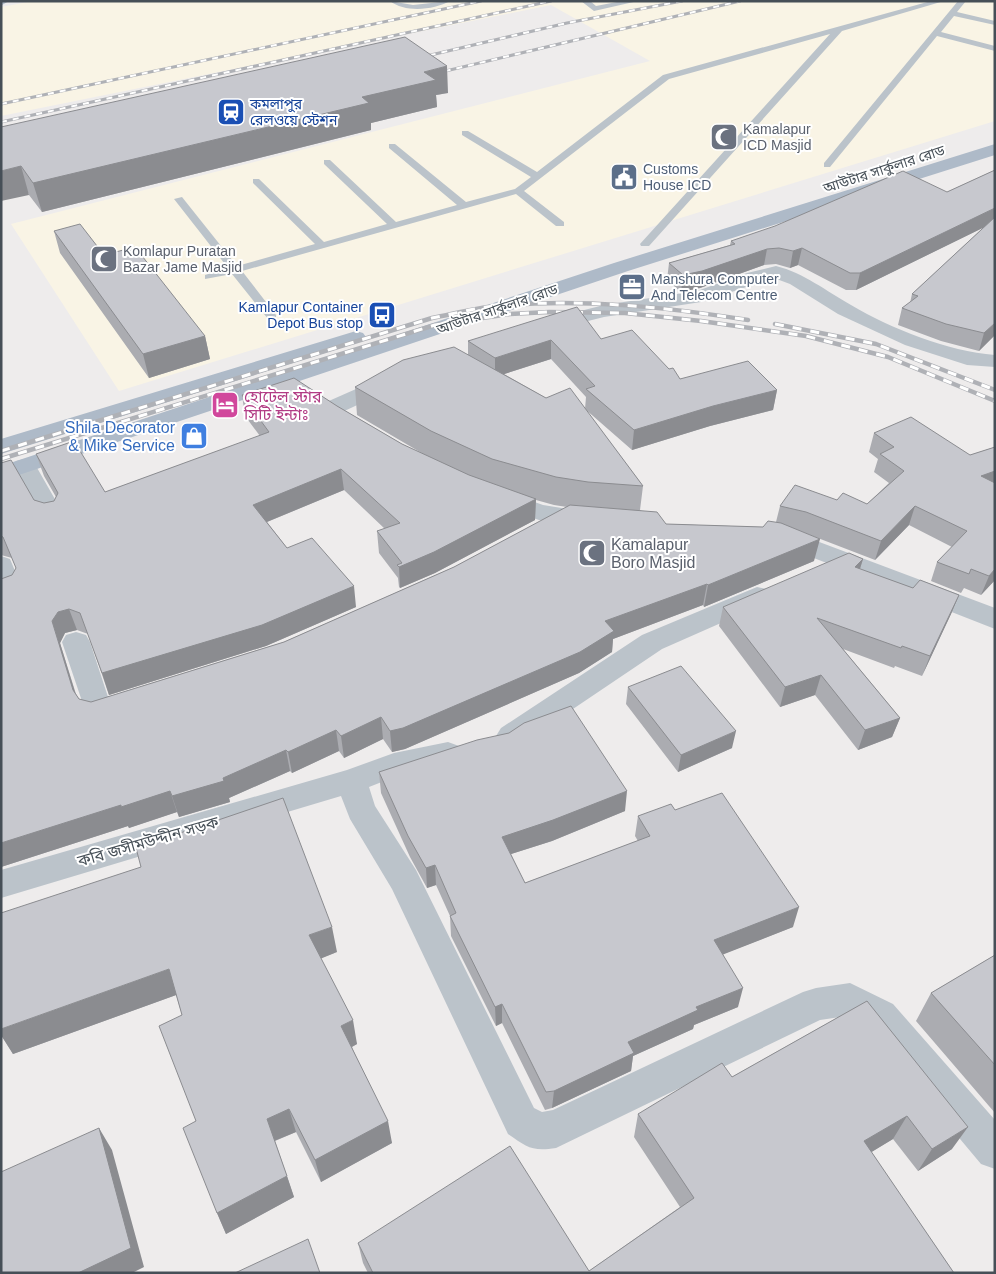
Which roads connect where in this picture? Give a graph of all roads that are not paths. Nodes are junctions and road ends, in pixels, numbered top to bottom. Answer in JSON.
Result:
{"nodes":[{"id":1,"x":394,"y":1,"type":"edge"},
{"id":2,"x":446,"y":1,"type":"edge"},
{"id":3,"x":586,"y":1,"type":"edge"},
{"id":4,"x":634,"y":1,"type":"edge"},
{"id":5,"x":940,"y":1,"type":"edge"},
{"id":6,"x":962,"y":1,"type":"edge"},
{"id":7,"x":953,"y":12,"type":"junction"},
{"id":8,"x":995,"y":23,"type":"edge"},
{"id":9,"x":840,"y":28,"type":"junction"},
{"id":10,"x":936,"y":33,"type":"junction"},
{"id":11,"x":995,"y":50,"type":"edge"},
{"id":12,"x":465,"y":133,"type":"dead end"},
{"id":13,"x":995,"y":133,"type":"edge"},
{"id":14,"x":392,"y":146,"type":"dead end"},
{"id":15,"x":995,"y":149,"type":"edge"},
{"id":16,"x":327,"y":162,"type":"dead end"},
{"id":17,"x":827,"y":165,"type":"dead end"},
{"id":18,"x":538,"y":177,"type":"junction"},
{"id":19,"x":256,"y":181,"type":"dead end"},
{"id":20,"x":518,"y":192,"type":"junction"},
{"id":21,"x":178,"y":199,"type":"dead end"},
{"id":22,"x":465,"y":206,"type":"junction"},
{"id":23,"x":560,"y":224,"type":"dead end"},
{"id":24,"x":394,"y":226,"type":"junction"},
{"id":25,"x":645,"y":244,"type":"junction"},
{"id":26,"x":322,"y":246,"type":"junction"},
{"id":27,"x":235,"y":270,"type":"junction"},
{"id":28,"x":209,"y":277,"type":"dead end"},
{"id":29,"x":272,"y":317,"type":"dead end"},
{"id":30,"x":528,"y":330,"type":"edge"},
{"id":31,"x":995,"y":361,"type":"edge"},
{"id":32,"x":408,"y":373,"type":"edge"},
{"id":33,"x":288,"y":379,"type":"junction"},
{"id":34,"x":330,"y":409,"type":"junction"},
{"id":35,"x":351,"y":423,"type":"edge"},
{"id":36,"x":1,"y":447,"type":"edge"},
{"id":37,"x":24,"y":466,"type":"junction"},
{"id":38,"x":1,"y":474,"type":"edge"},
{"id":39,"x":483,"y":492,"type":"edge"},
{"id":40,"x":52,"y":515,"type":"edge"},
{"id":41,"x":564,"y":517,"type":"junction"},
{"id":42,"x":612,"y":521,"type":"edge"},
{"id":43,"x":755,"y":532,"type":"edge"},
{"id":44,"x":530,"y":535,"type":"edge"},
{"id":45,"x":842,"y":561,"type":"junction"},
{"id":46,"x":1,"y":566,"type":"edge"},
{"id":47,"x":10,"y":590,"type":"edge"},
{"id":48,"x":995,"y":619,"type":"edge"},
{"id":49,"x":76,"y":642,"type":"dead end"},
{"id":50,"x":145,"y":696,"type":"edge"},
{"id":51,"x":352,"y":781,"type":"junction"},
{"id":52,"x":1,"y":884,"type":"edge"},
{"id":53,"x":995,"y":1150,"type":"edge"}],
"edges":[{"from":1,"to":2,"type":"lane"},
{"from":3,"to":4,"type":"lane"},
{"from":5,"to":9,"type":"lane"},
{"from":6,"to":7,"type":"lane"},
{"from":7,"to":8,"type":"lane"},
{"from":7,"to":10,"type":"lane"},
{"from":9,"to":18,"type":"lane"},
{"from":9,"to":25,"type":"lane"},
{"from":10,"to":11,"type":"lane"},
{"from":10,"to":17,"type":"lane"},
{"from":12,"to":18,"type":"lane"},
{"from":13,"to":25,"type":"main road","name":"আউটার সার্কুলার রোড"},
{"from":14,"to":22,"type":"lane"},
{"from":15,"to":33,"type":"main road","name":"আউটার সার্কুলার রোড"},
{"from":16,"to":24,"type":"lane"},
{"from":18,"to":20,"type":"lane"},
{"from":19,"to":26,"type":"lane"},
{"from":20,"to":22,"type":"lane"},
{"from":20,"to":23,"type":"lane"},
{"from":21,"to":27,"type":"lane"},
{"from":22,"to":24,"type":"lane"},
{"from":24,"to":26,"type":"lane"},
{"from":25,"to":36,"type":"main road","name":"আউটার সার্কুলার রোড"},
{"from":26,"to":27,"type":"lane"},
{"from":27,"to":28,"type":"lane"},
{"from":27,"to":29,"type":"lane"},
{"from":30,"to":31,"type":"street"},
{"from":32,"to":34,"type":"street"},
{"from":33,"to":34,"type":"street"},
{"from":33,"to":37,"type":"main road","name":"আউটার সার্কুলার রোড"},
{"from":34,"to":35,"type":"street"},
{"from":37,"to":38,"type":"main road","name":"আউটার সার্কুলার রোড"},
{"from":37,"to":40,"type":"street"},
{"from":39,"to":41,"type":"street"},
{"from":41,"to":42,"type":"street"},
{"from":41,"to":44,"type":"street"},
{"from":43,"to":45,"type":"street"},
{"from":45,"to":48,"type":"street"},
{"from":45,"to":51,"type":"street","name":"কবি জসীমউদ্দীন সড়ক"},
{"from":46,"to":47,"type":"street"},
{"from":49,"to":50,"type":"street"},
{"from":51,"to":52,"type":"street","name":"কবি জসীমউদ্দীন সড়ক"},
{"from":51,"to":53,"type":"street"}]}
